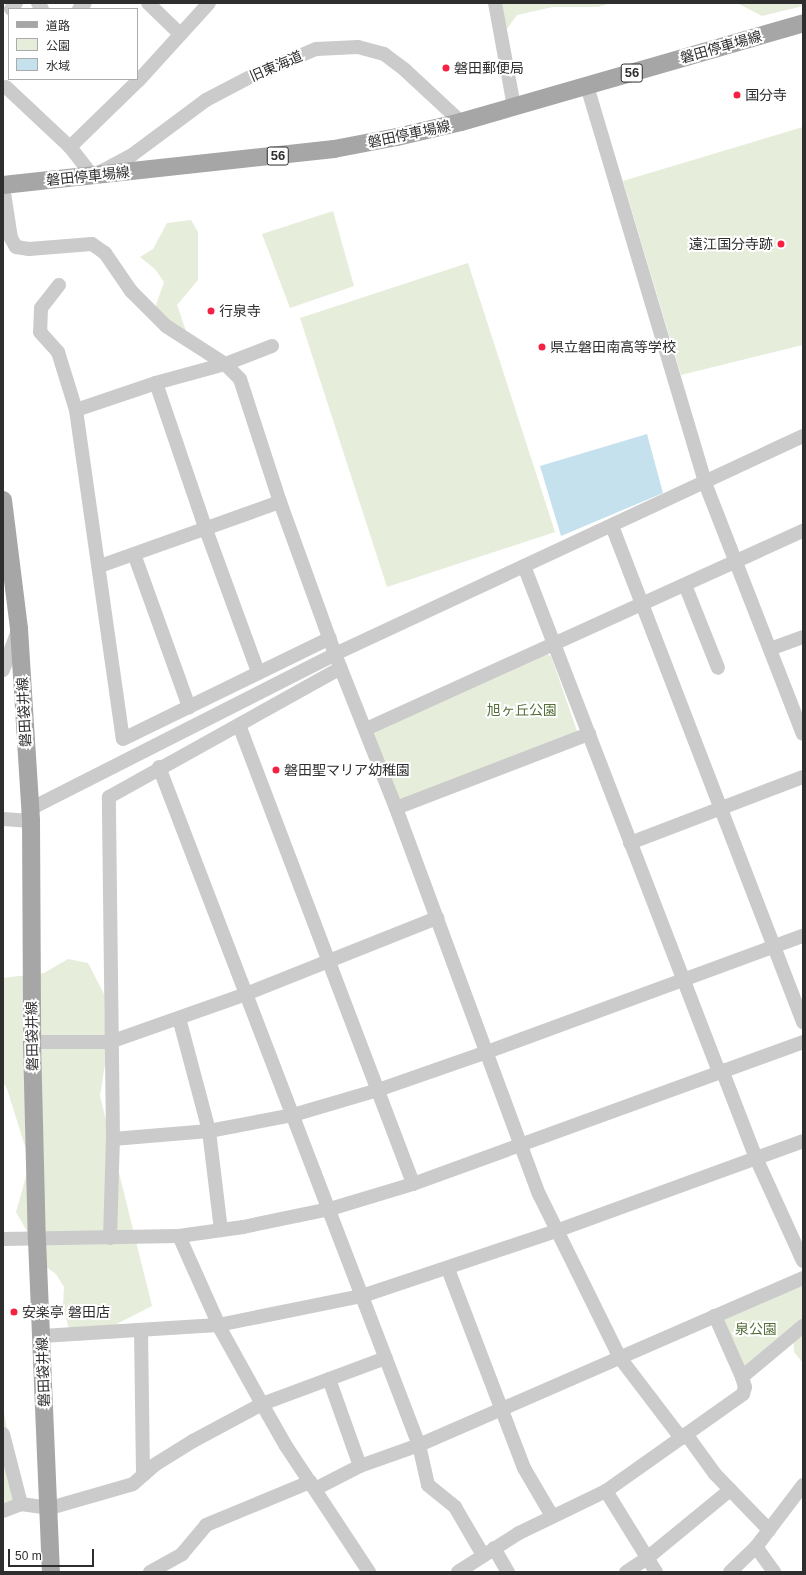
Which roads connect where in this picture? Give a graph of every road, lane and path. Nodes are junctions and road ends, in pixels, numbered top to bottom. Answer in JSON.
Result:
{"nodes":[{"id":1,"x":148,"y":3,"type":"edge"},
{"id":2,"x":209,"y":3,"type":"edge"},
{"id":3,"x":495,"y":3,"type":"edge"},
{"id":4,"x":803,"y":23,"type":"edge"},
{"id":5,"x":180,"y":34,"type":"junction"},
{"id":6,"x":7,"y":85,"type":"edge"},
{"id":7,"x":587,"y":86,"type":"junction"},
{"id":8,"x":514,"y":107,"type":"junction"},
{"id":9,"x":461,"y":122,"type":"junction"},
{"id":10,"x":70,"y":146,"type":"junction"},
{"id":11,"x":93,"y":176,"type":"junction"},
{"id":12,"x":3,"y":185,"type":"edge"},
{"id":13,"x":58,"y":285,"type":"dead end"},
{"id":14,"x":272,"y":346,"type":"dead end"},
{"id":15,"x":225,"y":364,"type":"junction"},
{"id":16,"x":156,"y":383,"type":"junction"},
{"id":17,"x":76,"y":410,"type":"junction"},
{"id":18,"x":803,"y":436,"type":"edge"},
{"id":19,"x":705,"y":483,"type":"junction"},
{"id":20,"x":3,"y":500,"type":"edge"},
{"id":21,"x":280,"y":502,"type":"junction"},
{"id":22,"x":612,"y":526,"type":"junction"},
{"id":23,"x":205,"y":527,"type":"junction"},
{"id":24,"x":803,"y":531,"type":"edge"},
{"id":25,"x":134,"y":554,"type":"junction"},
{"id":26,"x":736,"y":562,"type":"junction"},
{"id":27,"x":100,"y":566,"type":"junction"},
{"id":28,"x":524,"y":566,"type":"junction"},
{"id":29,"x":685,"y":585,"type":"junction"},
{"id":30,"x":642,"y":604,"type":"junction"},
{"id":31,"x":19,"y":629,"type":"junction"},
{"id":32,"x":803,"y":637,"type":"edge"},
{"id":33,"x":330,"y":638,"type":"junction"},
{"id":34,"x":554,"y":644,"type":"junction"},
{"id":35,"x":770,"y":649,"type":"junction"},
{"id":36,"x":335,"y":654,"type":"junction"},
{"id":37,"x":341,"y":668,"type":"junction"},
{"id":38,"x":718,"y":668,"type":"dead end"},
{"id":39,"x":3,"y":670,"type":"edge"},
{"id":40,"x":258,"y":672,"type":"junction"},
{"id":41,"x":189,"y":707,"type":"junction"},
{"id":42,"x":239,"y":725,"type":"junction"},
{"id":43,"x":366,"y":729,"type":"junction"},
{"id":44,"x":589,"y":734,"type":"junction"},
{"id":45,"x":803,"y":734,"type":"edge"},
{"id":46,"x":159,"y":767,"type":"junction"},
{"id":47,"x":803,"y":777,"type":"edge"},
{"id":48,"x":396,"y":808,"type":"junction"},
{"id":49,"x":721,"y":809,"type":"junction"},
{"id":50,"x":30,"y":815,"type":"junction"},
{"id":51,"x":3,"y":819,"type":"edge"},
{"id":52,"x":630,"y":843,"type":"junction"},
{"id":53,"x":437,"y":918,"type":"junction"},
{"id":54,"x":803,"y":936,"type":"edge"},
{"id":55,"x":775,"y":946,"type":"junction"},
{"id":56,"x":329,"y":960,"type":"junction"},
{"id":57,"x":682,"y":981,"type":"junction"},
{"id":58,"x":246,"y":994,"type":"junction"},
{"id":59,"x":179,"y":1018,"type":"junction"},
{"id":60,"x":803,"y":1022,"type":"edge"},
{"id":61,"x":32,"y":1042,"type":"junction"},
{"id":62,"x":110,"y":1042,"type":"junction"},
{"id":63,"x":803,"y":1042,"type":"edge"},
{"id":64,"x":487,"y":1052,"type":"junction"},
{"id":65,"x":720,"y":1071,"type":"junction"},
{"id":66,"x":378,"y":1090,"type":"junction"},
{"id":67,"x":293,"y":1115,"type":"junction"},
{"id":68,"x":209,"y":1131,"type":"junction"},
{"id":69,"x":113,"y":1139,"type":"junction"},
{"id":70,"x":803,"y":1141,"type":"edge"},
{"id":71,"x":522,"y":1145,"type":"junction"},
{"id":72,"x":756,"y":1158,"type":"junction"},
{"id":73,"x":413,"y":1184,"type":"junction"},
{"id":74,"x":330,"y":1209,"type":"junction"},
{"id":75,"x":221,"y":1230,"type":"junction"},
{"id":76,"x":556,"y":1231,"type":"junction"},
{"id":77,"x":179,"y":1236,"type":"junction"},
{"id":78,"x":110,"y":1238,"type":"junction"},
{"id":79,"x":3,"y":1239,"type":"edge"},
{"id":80,"x":37,"y":1240,"type":"junction"},
{"id":81,"x":803,"y":1261,"type":"edge"},
{"id":82,"x":448,"y":1269,"type":"junction"},
{"id":83,"x":803,"y":1278,"type":"edge"},
{"id":84,"x":362,"y":1296,"type":"junction"},
{"id":85,"x":715,"y":1316,"type":"junction"},
{"id":86,"x":218,"y":1325,"type":"junction"},
{"id":87,"x":803,"y":1326,"type":"edge"},
{"id":88,"x":141,"y":1330,"type":"junction"},
{"id":89,"x":42,"y":1336,"type":"junction"},
{"id":90,"x":386,"y":1358,"type":"junction"},
{"id":91,"x":620,"y":1358,"type":"junction"},
{"id":92,"x":742,"y":1377,"type":"junction"},
{"id":93,"x":329,"y":1379,"type":"junction"},
{"id":94,"x":262,"y":1404,"type":"junction"},
{"id":95,"x":502,"y":1410,"type":"junction"},
{"id":96,"x":3,"y":1434,"type":"edge"},
{"id":97,"x":684,"y":1436,"type":"junction"},
{"id":98,"x":419,"y":1445,"type":"junction"},
{"id":99,"x":360,"y":1466,"type":"junction"},
{"id":100,"x":143,"y":1476,"type":"junction"},
{"id":101,"x":803,"y":1485,"type":"edge"},
{"id":102,"x":313,"y":1486,"type":"junction"},
{"id":103,"x":730,"y":1490,"type":"junction"},
{"id":104,"x":606,"y":1491,"type":"junction"},
{"id":105,"x":21,"y":1504,"type":"junction"},
{"id":106,"x":50,"y":1508,"type":"junction"},
{"id":107,"x":3,"y":1511,"type":"edge"},
{"id":108,"x":552,"y":1516,"type":"junction"},
{"id":109,"x":769,"y":1530,"type":"junction"},
{"id":110,"x":756,"y":1547,"type":"junction"},
{"id":111,"x":489,"y":1552,"type":"junction"},
{"id":112,"x":646,"y":1559,"type":"junction"},
{"id":113,"x":51,"y":1572,"type":"edge"},
{"id":114,"x":150,"y":1572,"type":"edge"},
{"id":115,"x":369,"y":1572,"type":"edge"},
{"id":116,"x":458,"y":1572,"type":"edge"},
{"id":117,"x":508,"y":1572,"type":"edge"},
{"id":118,"x":626,"y":1572,"type":"edge"},
{"id":119,"x":656,"y":1572,"type":"edge"},
{"id":120,"x":730,"y":1572,"type":"edge"},
{"id":121,"x":774,"y":1572,"type":"edge"}],
"edges":[{"from":1,"to":5,"type":"street"},
{"from":2,"to":5,"type":"street"},
{"from":3,"to":8,"type":"street"},
{"from":4,"to":7,"type":"main road","name":"磐田停車場線","number":"56"},
{"from":5,"to":10,"type":"street"},
{"from":6,"to":10,"type":"street"},
{"from":7,"to":8,"type":"main road","name":"磐田停車場線","number":"56"},
{"from":7,"to":19,"type":"street"},
{"from":8,"to":9,"type":"main road","name":"磐田停車場線","number":"56"},
{"from":9,"to":11,"type":"main road","name":"磐田停車場線","number":"56"},
{"from":9,"to":11,"type":"street","name":"旧東海道"},
{"from":10,"to":11,"type":"street"},
{"from":11,"to":12,"type":"main road","name":"磐田停車場線","number":"56"},
{"from":12,"to":15,"type":"street"},
{"from":13,"to":17,"type":"street"},
{"from":14,"to":15,"type":"street"},
{"from":15,"to":16,"type":"street"},
{"from":15,"to":21,"type":"street"},
{"from":16,"to":17,"type":"street"},
{"from":16,"to":23,"type":"street"},
{"from":17,"to":27,"type":"street"},
{"from":18,"to":19,"type":"street"},
{"from":19,"to":22,"type":"street"},
{"from":19,"to":26,"type":"street"},
{"from":20,"to":31,"type":"main road","name":"磐田袋井線"},
{"from":21,"to":23,"type":"street"},
{"from":21,"to":33,"type":"street"},
{"from":22,"to":28,"type":"street"},
{"from":22,"to":30,"type":"street"},
{"from":23,"to":25,"type":"street"},
{"from":23,"to":40,"type":"street"},
{"from":24,"to":26,"type":"street"},
{"from":25,"to":27,"type":"street"},
{"from":25,"to":41,"type":"street"},
{"from":26,"to":29,"type":"street"},
{"from":26,"to":35,"type":"street"},
{"from":27,"to":41,"type":"street"},
{"from":28,"to":34,"type":"street"},
{"from":28,"to":36,"type":"street"},
{"from":29,"to":30,"type":"street"},
{"from":29,"to":38,"type":"street"},
{"from":30,"to":34,"type":"street"},
{"from":30,"to":49,"type":"street"},
{"from":31,"to":39,"type":"street"},
{"from":31,"to":50,"type":"main road","name":"磐田袋井線"},
{"from":32,"to":35,"type":"street"},
{"from":33,"to":36,"type":"street"},
{"from":33,"to":40,"type":"street"},
{"from":34,"to":43,"type":"street"},
{"from":34,"to":44,"type":"street"},
{"from":35,"to":45,"type":"street"},
{"from":36,"to":37,"type":"street"},
{"from":36,"to":50,"type":"street"},
{"from":37,"to":42,"type":"street"},
{"from":37,"to":43,"type":"street"},
{"from":40,"to":41,"type":"street"},
{"from":42,"to":46,"type":"street"},
{"from":42,"to":56,"type":"street"},
{"from":43,"to":48,"type":"street"},
{"from":44,"to":48,"type":"street"},
{"from":44,"to":52,"type":"street"},
{"from":46,"to":58,"type":"street"},
{"from":46,"to":62,"type":"street"},
{"from":47,"to":49,"type":"street"},
{"from":48,"to":53,"type":"street"},
{"from":49,"to":52,"type":"street"},
{"from":49,"to":55,"type":"street"},
{"from":50,"to":51,"type":"street"},
{"from":50,"to":61,"type":"main road","name":"磐田袋井線"},
{"from":52,"to":57,"type":"street"},
{"from":53,"to":56,"type":"street"},
{"from":53,"to":64,"type":"street"},
{"from":54,"to":55,"type":"street"},
{"from":55,"to":57,"type":"street"},
{"from":55,"to":60,"type":"street"},
{"from":56,"to":58,"type":"street"},
{"from":56,"to":66,"type":"street"},
{"from":57,"to":64,"type":"street"},
{"from":57,"to":65,"type":"street"},
{"from":58,"to":59,"type":"street"},
{"from":58,"to":67,"type":"street"},
{"from":59,"to":62,"type":"street"},
{"from":59,"to":68,"type":"street"},
{"from":61,"to":62,"type":"street"},
{"from":61,"to":80,"type":"main road","name":"磐田袋井線"},
{"from":62,"to":69,"type":"street"},
{"from":63,"to":65,"type":"street"},
{"from":64,"to":66,"type":"street"},
{"from":64,"to":71,"type":"street"},
{"from":65,"to":71,"type":"street"},
{"from":65,"to":72,"type":"street"},
{"from":66,"to":67,"type":"street"},
{"from":66,"to":73,"type":"street"},
{"from":67,"to":68,"type":"street"},
{"from":67,"to":74,"type":"street"},
{"from":68,"to":69,"type":"street"},
{"from":68,"to":75,"type":"street"},
{"from":69,"to":78,"type":"street"},
{"from":70,"to":72,"type":"street"},
{"from":71,"to":73,"type":"street"},
{"from":71,"to":76,"type":"street"},
{"from":72,"to":76,"type":"street"},
{"from":72,"to":81,"type":"street"},
{"from":73,"to":74,"type":"street"},
{"from":74,"to":75,"type":"street"},
{"from":74,"to":84,"type":"street"},
{"from":75,"to":77,"type":"street"},
{"from":76,"to":82,"type":"street"},
{"from":76,"to":91,"type":"street"},
{"from":77,"to":78,"type":"street"},
{"from":77,"to":86,"type":"street"},
{"from":78,"to":80,"type":"street"},
{"from":79,"to":80,"type":"street"},
{"from":80,"to":89,"type":"main road","name":"磐田袋井線"},
{"from":82,"to":84,"type":"street"},
{"from":82,"to":95,"type":"street"},
{"from":83,"to":85,"type":"street"},
{"from":84,"to":86,"type":"street"},
{"from":84,"to":90,"type":"street"},
{"from":85,"to":91,"type":"street"},
{"from":85,"to":92,"type":"street"},
{"from":86,"to":88,"type":"street"},
{"from":86,"to":94,"type":"street"},
{"from":87,"to":92,"type":"street"},
{"from":88,"to":89,"type":"street"},
{"from":88,"to":100,"type":"street"},
{"from":89,"to":106,"type":"main road","name":"磐田袋井線"},
{"from":90,"to":93,"type":"street"},
{"from":90,"to":98,"type":"street"},
{"from":91,"to":95,"type":"street"},
{"from":91,"to":97,"type":"street"},
{"from":92,"to":97,"type":"street"},
{"from":93,"to":94,"type":"street"},
{"from":93,"to":99,"type":"street"},
{"from":94,"to":100,"type":"street"},
{"from":94,"to":102,"type":"street"},
{"from":95,"to":98,"type":"street"},
{"from":95,"to":108,"type":"street"},
{"from":96,"to":105,"type":"street"},
{"from":97,"to":103,"type":"street"},
{"from":97,"to":104,"type":"street"},
{"from":98,"to":99,"type":"street"},
{"from":98,"to":111,"type":"street"},
{"from":99,"to":102,"type":"street"},
{"from":100,"to":106,"type":"street"},
{"from":101,"to":109,"type":"street"},
{"from":102,"to":114,"type":"street"},
{"from":102,"to":115,"type":"street"},
{"from":103,"to":109,"type":"street"},
{"from":103,"to":112,"type":"street"},
{"from":104,"to":108,"type":"street"},
{"from":104,"to":112,"type":"street"},
{"from":105,"to":106,"type":"street"},
{"from":105,"to":107,"type":"street"},
{"from":106,"to":113,"type":"main road","name":"磐田袋井線"},
{"from":108,"to":111,"type":"street"},
{"from":109,"to":110,"type":"street"},
{"from":110,"to":120,"type":"street"},
{"from":110,"to":121,"type":"street"},
{"from":111,"to":116,"type":"street"},
{"from":111,"to":117,"type":"street"},
{"from":112,"to":118,"type":"street"},
{"from":112,"to":119,"type":"street"}]}
